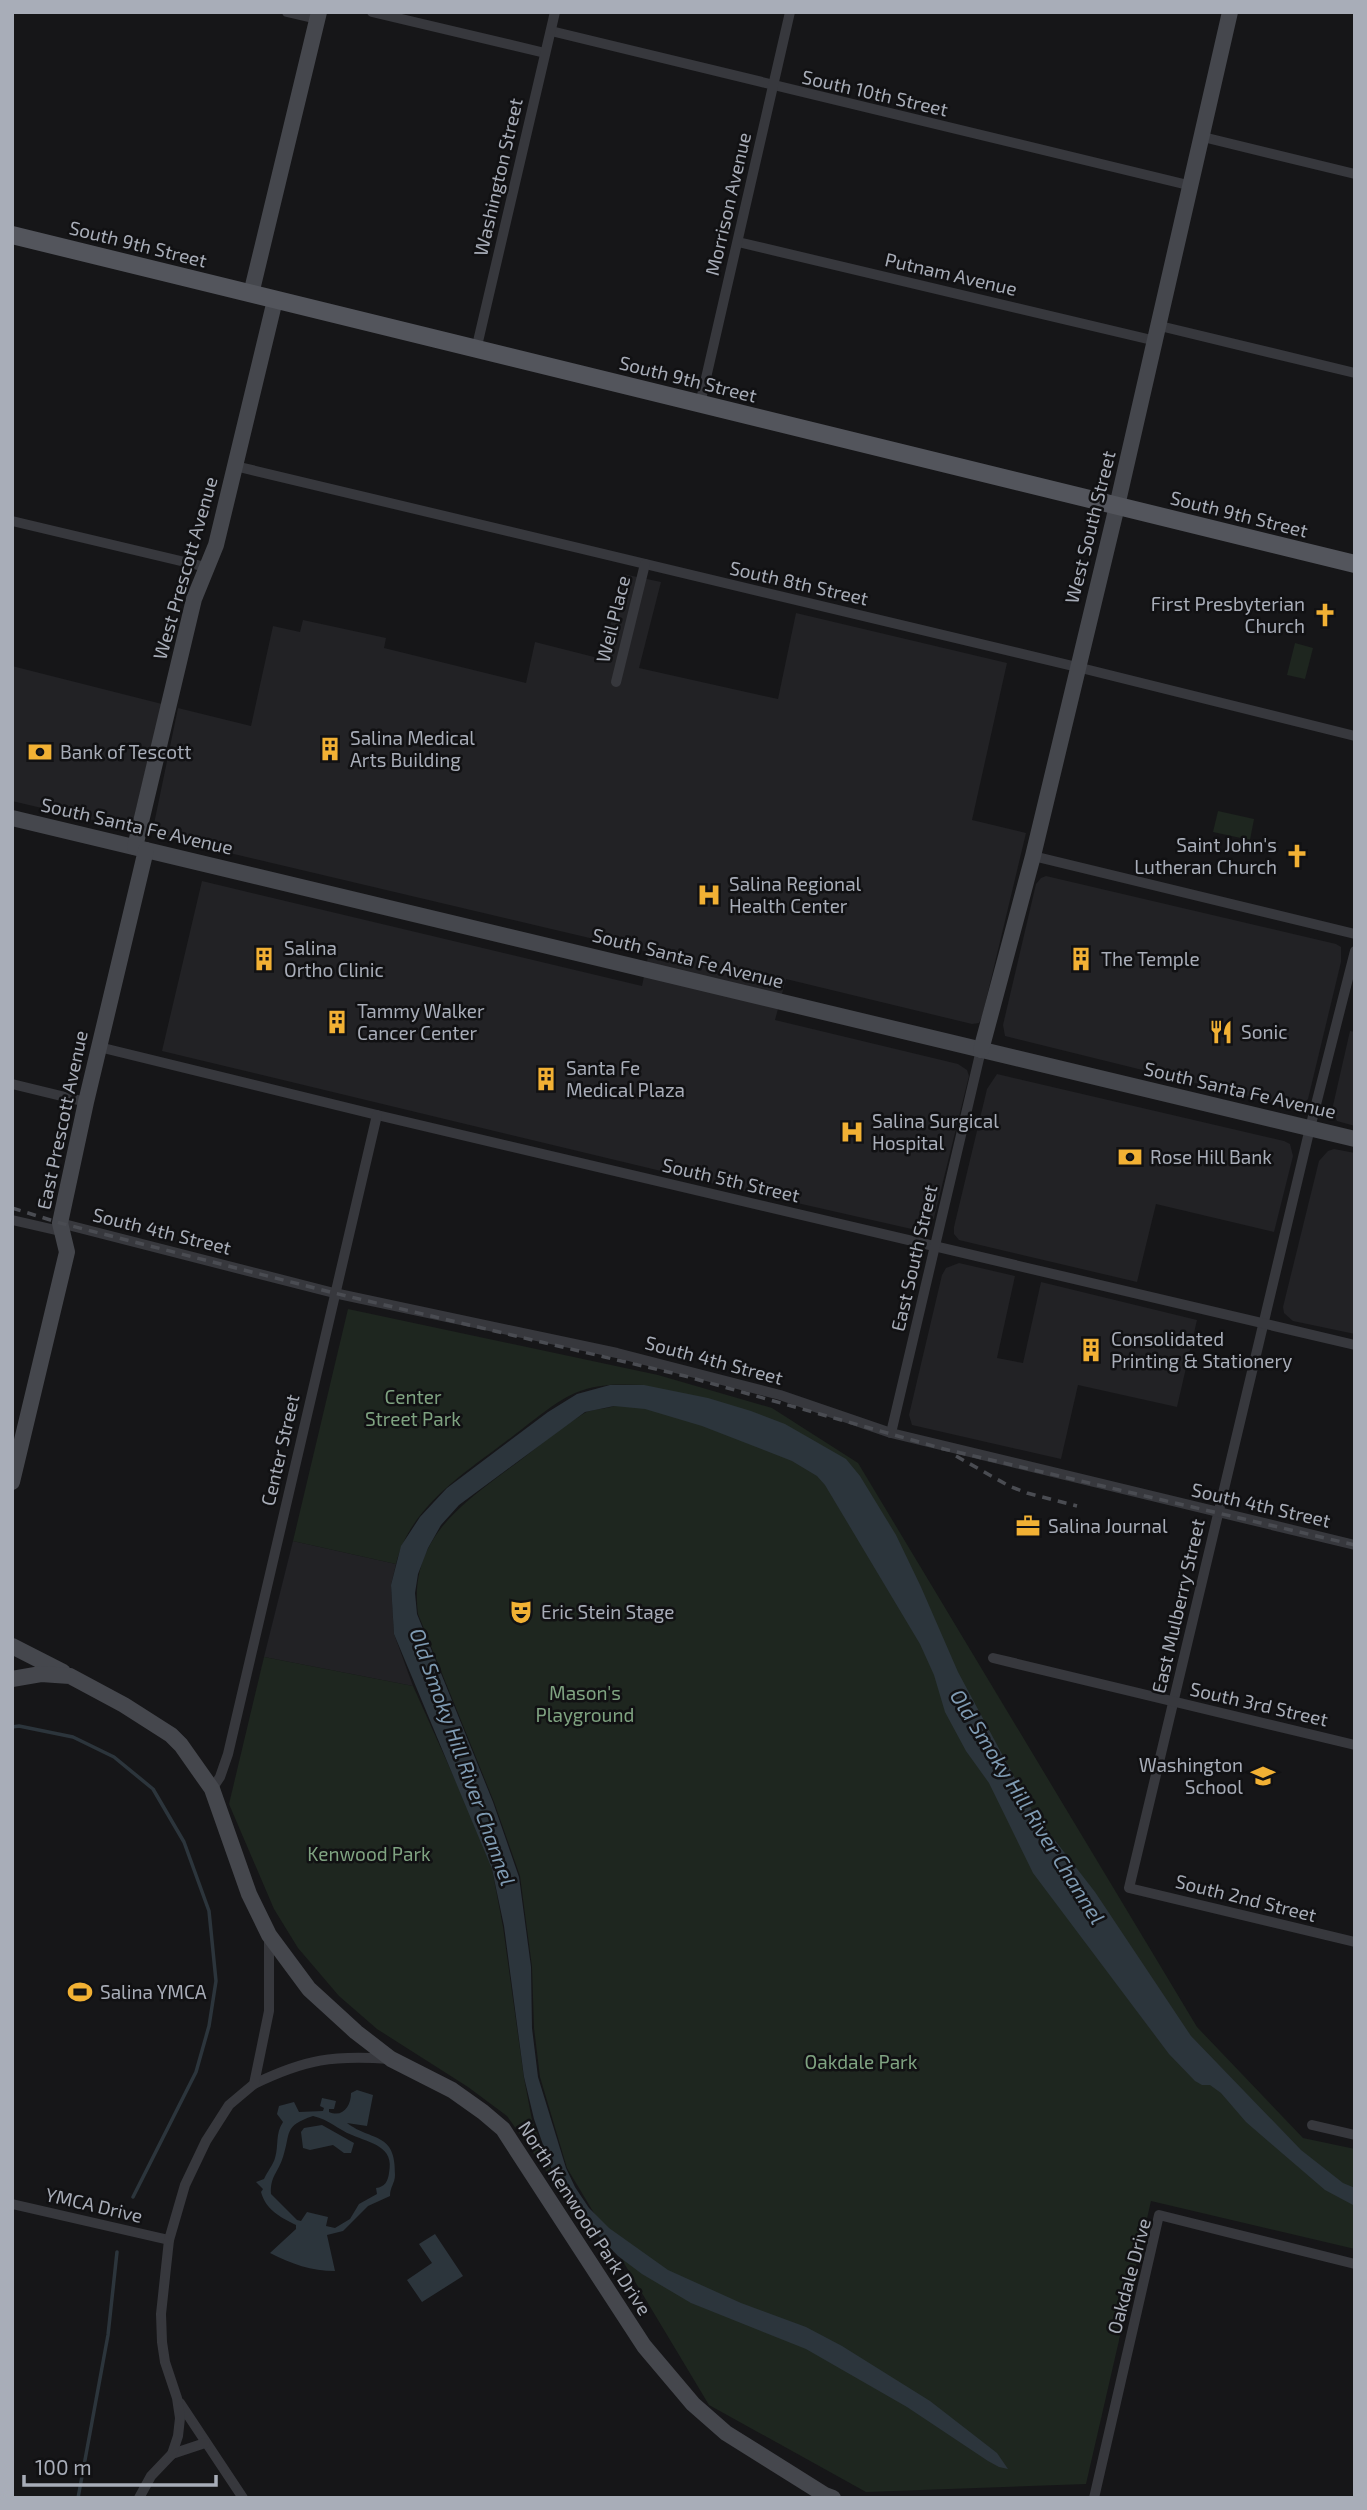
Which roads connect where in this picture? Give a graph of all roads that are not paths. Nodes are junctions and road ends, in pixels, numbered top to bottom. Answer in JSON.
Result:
{"nodes":[{"id":1,"x":287,"y":12,"type":"edge"},
{"id":2,"x":372,"y":12,"type":"edge"},
{"id":3,"x":555,"y":12,"type":"edge"},
{"id":4,"x":790,"y":12,"type":"edge"},
{"id":5,"x":1230,"y":12,"type":"edge"},
{"id":6,"x":318,"y":16,"type":"edge"},
{"id":7,"x":551,"y":31,"type":"junction"},
{"id":8,"x":545,"y":53,"type":"junction"},
{"id":9,"x":773,"y":87,"type":"junction"},
{"id":10,"x":1203,"y":137,"type":"junction"},
{"id":11,"x":1355,"y":174,"type":"edge"},
{"id":12,"x":1192,"y":186,"type":"junction"},
{"id":13,"x":12,"y":235,"type":"edge"},
{"id":14,"x":738,"y":242,"type":"junction"},
{"id":15,"x":251,"y":294,"type":"junction"},
{"id":16,"x":275,"y":300,"type":"junction"},
{"id":17,"x":1158,"y":333,"type":"junction"},
{"id":18,"x":476,"y":350,"type":"junction"},
{"id":19,"x":1355,"y":373,"type":"edge"},
{"id":20,"x":701,"y":404,"type":"junction"},
{"id":21,"x":235,"y":466,"type":"junction"},
{"id":22,"x":1117,"y":506,"type":"junction"},
{"id":23,"x":12,"y":521,"type":"edge"},
{"id":24,"x":645,"y":564,"type":"junction"},
{"id":25,"x":1355,"y":564,"type":"edge"},
{"id":26,"x":206,"y":567,"type":"junction"},
{"id":27,"x":1077,"y":667,"type":"junction"},
{"id":28,"x":616,"y":682,"type":"dead end"},
{"id":29,"x":1355,"y":736,"type":"edge"},
{"id":30,"x":12,"y":818,"type":"edge"},
{"id":31,"x":140,"y":848,"type":"junction"},
{"id":32,"x":1033,"y":856,"type":"junction"},
{"id":33,"x":1355,"y":934,"type":"edge"},
{"id":34,"x":1355,"y":950,"type":"edge"},
{"id":35,"x":99,"y":1047,"type":"junction"},
{"id":36,"x":981,"y":1049,"type":"junction"},
{"id":37,"x":12,"y":1084,"type":"edge"},
{"id":38,"x":86,"y":1102,"type":"junction"},
{"id":39,"x":377,"y":1115,"type":"junction"},
{"id":40,"x":1310,"y":1128,"type":"junction"},
{"id":41,"x":1355,"y":1139,"type":"edge"},
{"id":42,"x":12,"y":1220,"type":"edge"},
{"id":43,"x":60,"y":1227,"type":"junction"},
{"id":44,"x":934,"y":1246,"type":"junction"},
{"id":45,"x":334,"y":1293,"type":"junction"},
{"id":46,"x":1263,"y":1324,"type":"junction"},
{"id":47,"x":1355,"y":1345,"type":"edge"},
{"id":48,"x":18,"y":1429,"type":"edge"},
{"id":49,"x":891,"y":1433,"type":"junction"},
{"id":50,"x":12,"y":1482,"type":"edge"},
{"id":51,"x":1218,"y":1512,"type":"junction"},
{"id":52,"x":1355,"y":1545,"type":"edge"},
{"id":53,"x":12,"y":1646,"type":"edge"},
{"id":54,"x":993,"y":1658,"type":"dead end"},
{"id":55,"x":70,"y":1676,"type":"junction"},
{"id":56,"x":12,"y":1679,"type":"edge"},
{"id":57,"x":1173,"y":1702,"type":"junction"},
{"id":58,"x":1355,"y":1745,"type":"edge"},
{"id":59,"x":212,"y":1789,"type":"junction"},
{"id":60,"x":1129,"y":1888,"type":"joint"},
{"id":61,"x":268,"y":1935,"type":"junction"},
{"id":62,"x":1355,"y":1942,"type":"edge"},
{"id":63,"x":391,"y":2059,"type":"junction"},
{"id":64,"x":254,"y":2084,"type":"junction"},
{"id":65,"x":1311,"y":2125,"type":"dead end"},
{"id":66,"x":1355,"y":2135,"type":"edge"},
{"id":67,"x":12,"y":2204,"type":"edge"},
{"id":68,"x":169,"y":2240,"type":"junction"},
{"id":69,"x":1355,"y":2264,"type":"edge"},
{"id":70,"x":177,"y":2398,"type":"junction"},
{"id":71,"x":205,"y":2443,"type":"junction"},
{"id":72,"x":172,"y":2454,"type":"junction"},
{"id":73,"x":139,"y":2498,"type":"edge"},
{"id":74,"x":243,"y":2498,"type":"edge"},
{"id":75,"x":833,"y":2498,"type":"edge"},
{"id":76,"x":1094,"y":2498,"type":"edge"}],
"edges":[{"from":1,"to":6,"type":"street"},
{"from":2,"to":8,"type":"street"},
{"from":3,"to":7,"type":"street","name":"Washington Street"},
{"from":4,"to":9,"type":"street","name":"Morrison Avenue"},
{"from":5,"to":10,"type":"street","name":"West South Street"},
{"from":6,"to":15,"type":"street"},
{"from":7,"to":8,"type":"street","name":"Washington Street"},
{"from":7,"to":9,"type":"street","name":"South 10th Street"},
{"from":8,"to":18,"type":"street","name":"Washington Street"},
{"from":9,"to":12,"type":"street","name":"South 10th Street"},
{"from":9,"to":14,"type":"street","name":"Morrison Avenue"},
{"from":10,"to":11,"type":"street"},
{"from":10,"to":12,"type":"street","name":"West South Street"},
{"from":12,"to":17,"type":"street","name":"West South Street"},
{"from":13,"to":15,"type":"main road","name":"South 9th Street"},
{"from":14,"to":17,"type":"street","name":"Putnam Avenue"},
{"from":14,"to":20,"type":"street","name":"Morrison Avenue"},
{"from":15,"to":16,"type":"main road","name":"South 9th Street"},
{"from":16,"to":18,"type":"main road","name":"South 9th Street"},
{"from":16,"to":21,"type":"street","name":"West Prescott Avenue"},
{"from":17,"to":19,"type":"street"},
{"from":17,"to":22,"type":"street","name":"West South Street"},
{"from":18,"to":20,"type":"main road","name":"South 9th Street"},
{"from":20,"to":22,"type":"main road","name":"South 9th Street"},
{"from":21,"to":24,"type":"street","name":"South 8th Street"},
{"from":21,"to":26,"type":"street","name":"West Prescott Avenue"},
{"from":22,"to":25,"type":"main road","name":"South 9th Street"},
{"from":22,"to":27,"type":"street","name":"West South Street"},
{"from":23,"to":26,"type":"street"},
{"from":24,"to":27,"type":"street","name":"South 8th Street"},
{"from":24,"to":28,"type":"street","name":"Weil Place"},
{"from":26,"to":31,"type":"street","name":"West Prescott Avenue"},
{"from":27,"to":29,"type":"street","name":"South 8th Street"},
{"from":27,"to":32,"type":"street","name":"West South Street"},
{"from":30,"to":31,"type":"street","name":"South Santa Fe Avenue"},
{"from":31,"to":35,"type":"street","name":"East Prescott Avenue"},
{"from":31,"to":36,"type":"street","name":"South Santa Fe Avenue"},
{"from":32,"to":33,"type":"street"},
{"from":32,"to":36,"type":"street","name":"West South Street"},
{"from":34,"to":40,"type":"street","name":"East Mulberry Street"},
{"from":35,"to":38,"type":"street","name":"East Prescott Avenue"},
{"from":35,"to":39,"type":"street","name":"South 5th Street"},
{"from":36,"to":40,"type":"street","name":"South Santa Fe Avenue"},
{"from":36,"to":44,"type":"street","name":"East South Street"},
{"from":37,"to":38,"type":"street"},
{"from":38,"to":43,"type":"street","name":"East Prescott Avenue"},
{"from":39,"to":44,"type":"street","name":"South 5th Street"},
{"from":39,"to":45,"type":"street","name":"Center Street"},
{"from":40,"to":41,"type":"street","name":"South Santa Fe Avenue"},
{"from":40,"to":46,"type":"street","name":"East Mulberry Street"},
{"from":42,"to":43,"type":"street","name":"South 4th Street"},
{"from":43,"to":45,"type":"street","name":"South 4th Street"},
{"from":43,"to":48,"type":"street","name":"East Prescott Avenue"},
{"from":44,"to":46,"type":"street","name":"South 5th Street"},
{"from":44,"to":49,"type":"street","name":"East South Street"},
{"from":45,"to":49,"type":"street","name":"South 4th Street"},
{"from":45,"to":59,"type":"street","name":"Center Street"},
{"from":46,"to":47,"type":"street","name":"South 5th Street"},
{"from":46,"to":51,"type":"street","name":"East Mulberry Street"},
{"from":48,"to":50,"type":"street","name":"East Prescott Avenue"},
{"from":49,"to":51,"type":"street","name":"South 4th Street"},
{"from":51,"to":52,"type":"street","name":"South 4th Street"},
{"from":51,"to":57,"type":"street","name":"East Mulberry Street"},
{"from":53,"to":55,"type":"street","name":"North Kenwood Park Drive"},
{"from":54,"to":57,"type":"street","name":"South 3rd Street"},
{"from":55,"to":56,"type":"street"},
{"from":55,"to":59,"type":"street","name":"North Kenwood Park Drive"},
{"from":57,"to":58,"type":"street","name":"South 3rd Street"},
{"from":57,"to":60,"type":"street","name":"East Mulberry Street"},
{"from":59,"to":61,"type":"street","name":"North Kenwood Park Drive"},
{"from":60,"to":62,"type":"street","name":"South 2nd Street"},
{"from":61,"to":63,"type":"street","name":"North Kenwood Park Drive"},
{"from":61,"to":64,"type":"street"},
{"from":63,"to":64,"type":"street"},
{"from":63,"to":75,"type":"street","name":"North Kenwood Park Drive"},
{"from":64,"to":68,"type":"street"},
{"from":65,"to":66,"type":"street"},
{"from":67,"to":68,"type":"street","name":"YMCA Drive"},
{"from":68,"to":70,"type":"street"},
{"from":69,"to":76,"type":"street","name":"Oakdale Drive"},
{"from":70,"to":71,"type":"street"},
{"from":70,"to":72,"type":"street"},
{"from":71,"to":72,"type":"street"},
{"from":71,"to":74,"type":"street"},
{"from":72,"to":73,"type":"street"}]}
